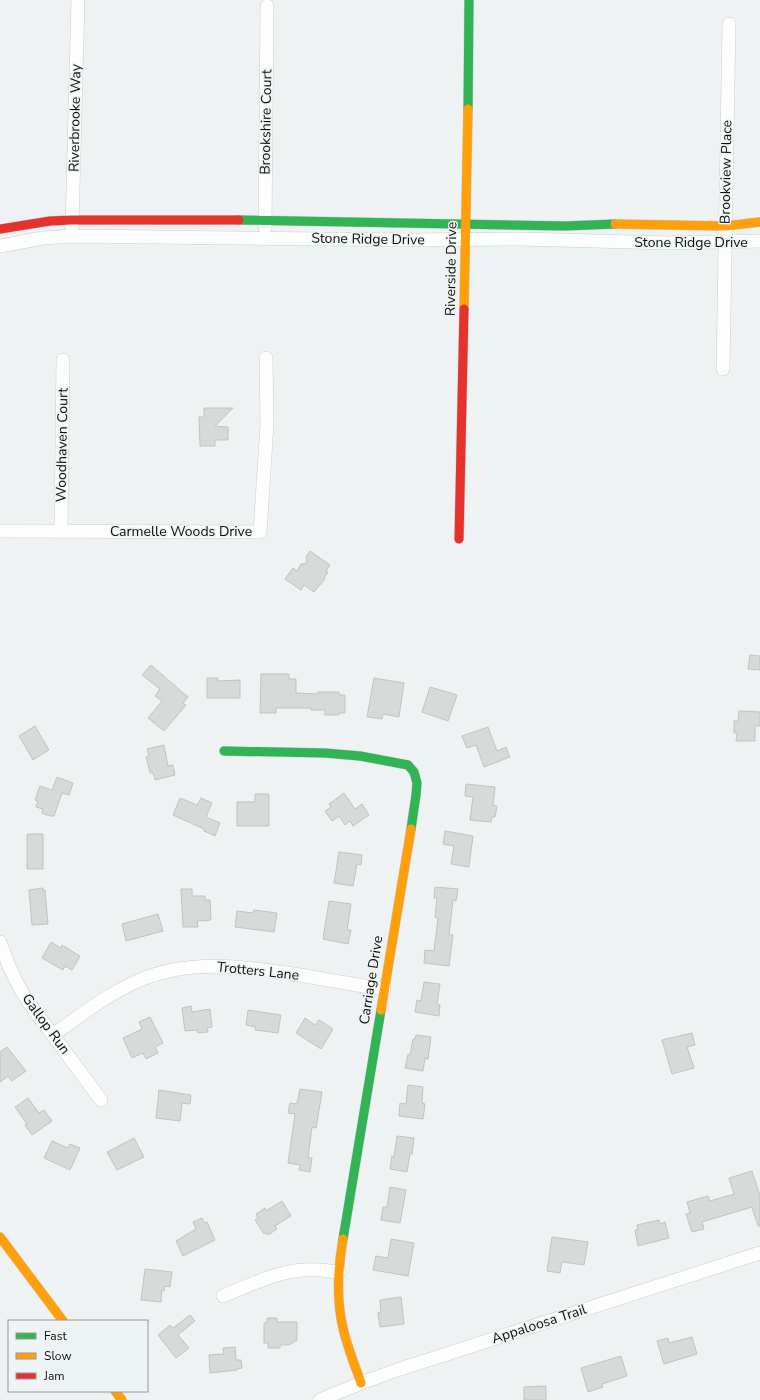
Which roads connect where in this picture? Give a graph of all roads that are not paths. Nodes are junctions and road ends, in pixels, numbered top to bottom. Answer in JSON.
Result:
{"nodes":[{"id":1,"x":78,"y":0,"type":"edge"},
{"id":2,"x":469,"y":0,"type":"edge"},
{"id":3,"x":267,"y":6,"type":"dead end"},
{"id":4,"x":728,"y":24,"type":"dead end"},
{"id":5,"x":72,"y":220,"type":"junction"},
{"id":6,"x":265,"y":220,"type":"junction"},
{"id":7,"x":760,"y":222,"type":"edge"},
{"id":8,"x":466,"y":225,"type":"junction"},
{"id":9,"x":725,"y":226,"type":"junction"},
{"id":10,"x":0,"y":229,"type":"edge"},
{"id":11,"x":72,"y":236,"type":"junction"},
{"id":12,"x":266,"y":238,"type":"junction"},
{"id":13,"x":466,"y":240,"type":"junction"},
{"id":14,"x":760,"y":241,"type":"edge"},
{"id":15,"x":725,"y":243,"type":"junction"},
{"id":16,"x":0,"y":246,"type":"edge"},
{"id":17,"x":266,"y":358,"type":"dead end"},
{"id":18,"x":63,"y":360,"type":"dead end"},
{"id":19,"x":723,"y":369,"type":"dead end"},
{"id":20,"x":0,"y":531,"type":"edge"},
{"id":21,"x":61,"y":531,"type":"junction"},
{"id":22,"x":459,"y":539,"type":"dead end"},
{"id":23,"x":224,"y":751,"type":"dead end"},
{"id":24,"x":0,"y":942,"type":"edge"},
{"id":25,"x":384,"y":989,"type":"junction"},
{"id":26,"x":53,"y":1035,"type":"junction"},
{"id":27,"x":100,"y":1100,"type":"dead end"},
{"id":28,"x":0,"y":1237,"type":"edge"},
{"id":29,"x":760,"y":1254,"type":"edge"},
{"id":30,"x":339,"y":1272,"type":"junction"},
{"id":31,"x":223,"y":1296,"type":"dead end"},
{"id":32,"x":62,"y":1320,"type":"edge"},
{"id":33,"x":361,"y":1383,"type":"junction"},
{"id":34,"x":116,"y":1392,"type":"edge"},
{"id":35,"x":122,"y":1400,"type":"edge"},
{"id":36,"x":320,"y":1400,"type":"edge"}],
"edges":[{"from":1,"to":5,"type":"street","name":"Riverbrooke Way"},
{"from":2,"to":8,"type":"street","name":"Riverside Drive"},
{"from":3,"to":6,"type":"street","name":"Brookshire Court"},
{"from":4,"to":9,"type":"street","name":"Brookview Place"},
{"from":5,"to":6,"type":"street","name":"Stone Ridge Drive"},
{"from":5,"to":10,"type":"street","name":"Stone Ridge Drive"},
{"from":5,"to":11,"type":"street","name":"Riverbrooke Way"},
{"from":6,"to":8,"type":"street","name":"Stone Ridge Drive"},
{"from":6,"to":12,"type":"street","name":"Brookshire Court"},
{"from":7,"to":9,"type":"street","name":"Stone Ridge Drive"},
{"from":8,"to":9,"type":"street","name":"Stone Ridge Drive"},
{"from":8,"to":13,"type":"street","name":"Riverside Drive"},
{"from":9,"to":15,"type":"street","name":"Brookview Place"},
{"from":11,"to":12,"type":"street","name":"Stone Ridge Drive"},
{"from":11,"to":16,"type":"street","name":"Stone Ridge Drive"},
{"from":12,"to":13,"type":"street","name":"Stone Ridge Drive"},
{"from":13,"to":15,"type":"street","name":"Stone Ridge Drive"},
{"from":13,"to":22,"type":"street","name":"Riverside Drive"},
{"from":14,"to":15,"type":"street","name":"Stone Ridge Drive"},
{"from":15,"to":19,"type":"street","name":"Brookview Place"},
{"from":17,"to":21,"type":"street","name":"Carmelle Woods Drive"},
{"from":18,"to":21,"type":"street","name":"Woodhaven Court"},
{"from":20,"to":21,"type":"street","name":"Carmelle Woods Drive"},
{"from":23,"to":25,"type":"street","name":"Carriage Drive"},
{"from":24,"to":26,"type":"street","name":"Gallop Run"},
{"from":25,"to":26,"type":"street","name":"Trotters Lane"},
{"from":25,"to":30,"type":"street","name":"Carriage Drive"},
{"from":26,"to":27,"type":"street","name":"Gallop Run"},
{"from":28,"to":32,"type":"street"},
{"from":29,"to":33,"type":"street","name":"Appaloosa Trail"},
{"from":30,"to":31,"type":"street"},
{"from":30,"to":33,"type":"street","name":"Carriage Drive"},
{"from":33,"to":36,"type":"street","name":"Appaloosa Trail"},
{"from":34,"to":35,"type":"street"}]}
